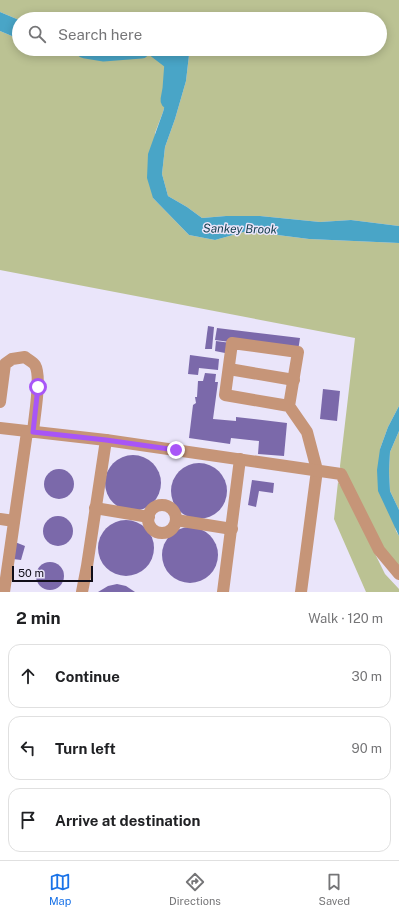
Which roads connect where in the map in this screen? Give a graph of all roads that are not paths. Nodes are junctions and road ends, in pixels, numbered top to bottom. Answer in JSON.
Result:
{"nodes":[{"id":1,"x":228,"y":369,"type":"junction"},
{"id":2,"x":294,"y":380,"type":"junction"},
{"id":3,"x":0,"y":402,"type":"edge"},
{"id":4,"x":289,"y":406,"type":"junction"},
{"id":5,"x":0,"y":428,"type":"edge"},
{"id":6,"x":30,"y":432,"type":"junction"},
{"id":7,"x":106,"y":440,"type":"junction"},
{"id":8,"x":240,"y":459,"type":"junction"},
{"id":9,"x":317,"y":470,"type":"junction"},
{"id":10,"x":95,"y":508,"type":"junction"},
{"id":11,"x":148,"y":517,"type":"junction"},
{"id":12,"x":0,"y":519,"type":"edge"},
{"id":13,"x":176,"y":520,"type":"junction"},
{"id":14,"x":14,"y":521,"type":"junction"},
{"id":15,"x":232,"y":529,"type":"junction"},
{"id":16,"x":399,"y":574,"type":"edge"},
{"id":17,"x":4,"y":592,"type":"edge"},
{"id":18,"x":82,"y":592,"type":"edge"},
{"id":19,"x":223,"y":592,"type":"edge"},
{"id":20,"x":301,"y":592,"type":"edge"}],
"edges":[{"from":1,"to":2,"type":"lane"},
{"from":1,"to":2,"type":"lane"},
{"from":1,"to":4,"type":"lane"},
{"from":2,"to":4,"type":"lane"},
{"from":3,"to":6,"type":"lane"},
{"from":4,"to":9,"type":"lane"},
{"from":5,"to":6,"type":"lane"},
{"from":6,"to":7,"type":"lane"},
{"from":6,"to":14,"type":"lane"},
{"from":7,"to":8,"type":"lane"},
{"from":7,"to":10,"type":"lane"},
{"from":8,"to":9,"type":"lane"},
{"from":8,"to":15,"type":"lane"},
{"from":9,"to":16,"type":"lane"},
{"from":9,"to":20,"type":"lane"},
{"from":10,"to":11,"type":"lane"},
{"from":10,"to":18,"type":"lane"},
{"from":11,"to":13,"type":"lane"},
{"from":11,"to":13,"type":"lane"},
{"from":12,"to":14,"type":"lane"},
{"from":13,"to":15,"type":"lane"},
{"from":14,"to":17,"type":"lane"},
{"from":15,"to":19,"type":"lane"}]}
